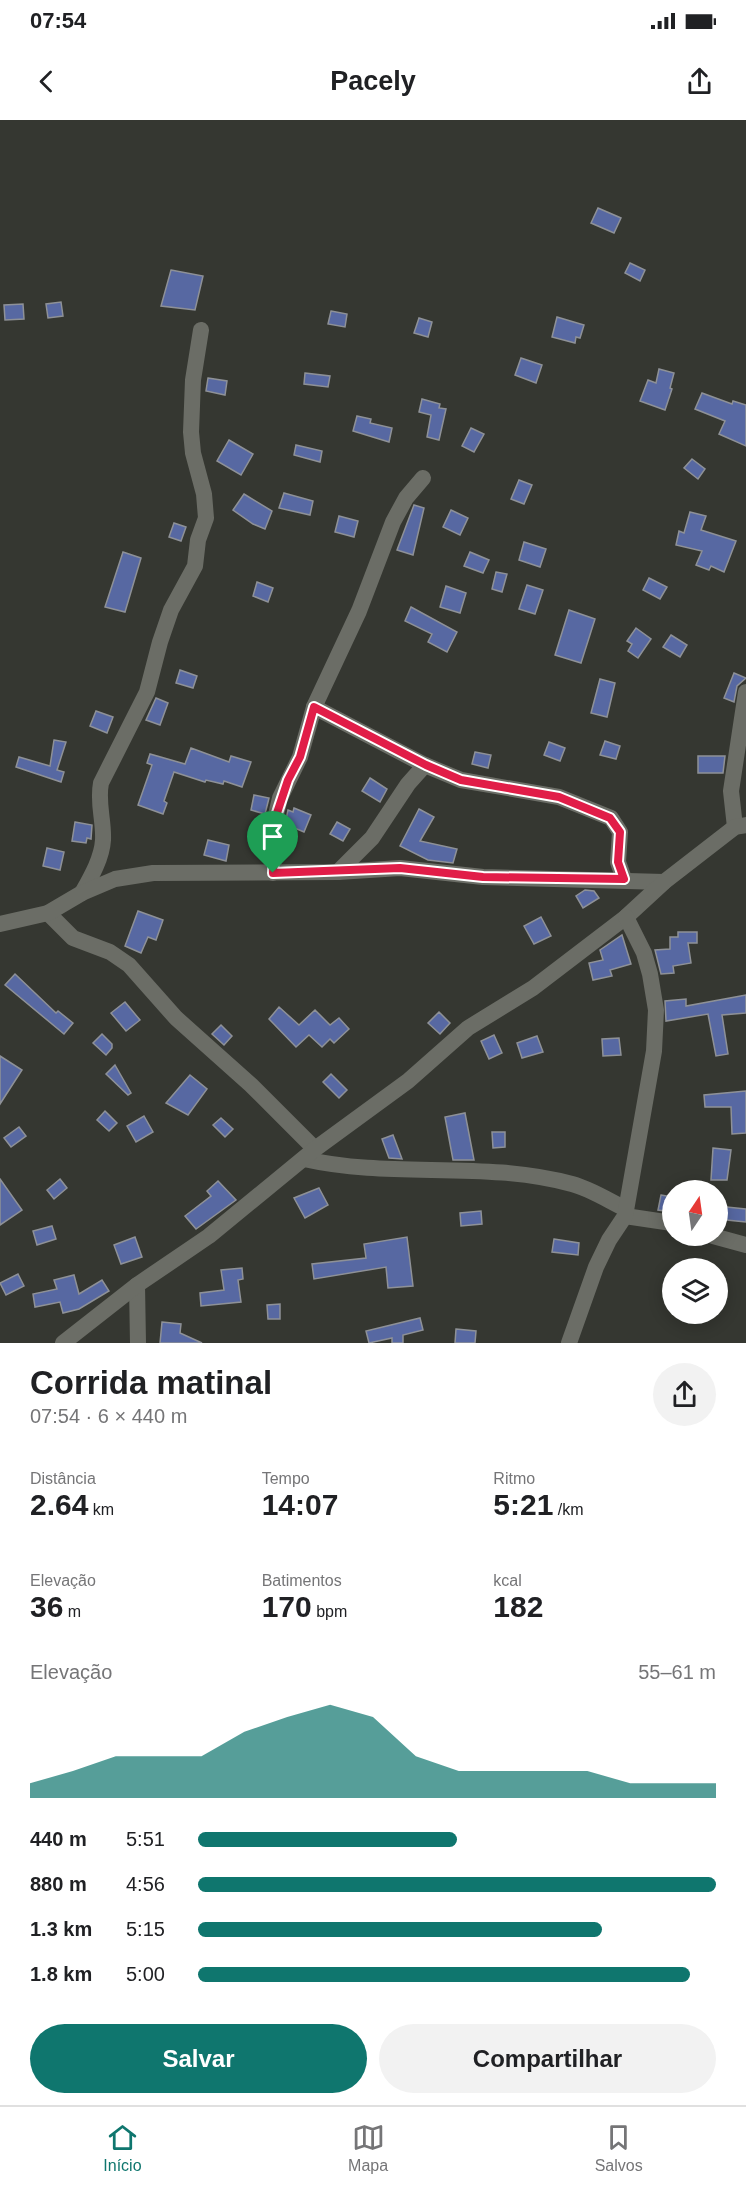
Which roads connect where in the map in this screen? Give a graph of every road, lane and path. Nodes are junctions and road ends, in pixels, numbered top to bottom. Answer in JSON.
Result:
{"nodes":[{"id":1,"x":201,"y":330,"type":"dead end"},
{"id":2,"x":423,"y":478,"type":"dead end"},
{"id":3,"x":746,"y":692,"type":"edge"},
{"id":4,"x":314,"y":707,"type":"junction"},
{"id":5,"x":426,"y":765,"type":"junction"},
{"id":6,"x":740,"y":826,"type":"edge"},
{"id":7,"x":338,"y":872,"type":"junction"},
{"id":8,"x":273,"y":873,"type":"junction"},
{"id":9,"x":624,"y":879,"type":"junction"},
{"id":10,"x":664,"y":882,"type":"junction"},
{"id":11,"x":82,"y":893,"type":"junction"},
{"id":12,"x":48,"y":913,"type":"junction"},
{"id":13,"x":626,"y":917,"type":"junction"},
{"id":14,"x":0,"y":924,"type":"edge"},
{"id":15,"x":309,"y":1154,"type":"junction"},
{"id":16,"x":626,"y":1213,"type":"junction"},
{"id":17,"x":662,"y":1221,"type":"edge"},
{"id":18,"x":728,"y":1240,"type":"edge"},
{"id":19,"x":746,"y":1245,"type":"edge"},
{"id":20,"x":137,"y":1285,"type":"junction"},
{"id":21,"x":63,"y":1343,"type":"edge"},
{"id":22,"x":138,"y":1343,"type":"edge"},
{"id":23,"x":570,"y":1343,"type":"edge"}],
"edges":[{"from":1,"to":11,"type":"street"},
{"from":2,"to":4,"type":"street"},
{"from":3,"to":6,"type":"street"},
{"from":4,"to":5,"type":"street"},
{"from":4,"to":8,"type":"street"},
{"from":5,"to":7,"type":"street"},
{"from":5,"to":9,"type":"street"},
{"from":6,"to":10,"type":"street"},
{"from":7,"to":8,"type":"street"},
{"from":7,"to":9,"type":"street"},
{"from":8,"to":11,"type":"street"},
{"from":9,"to":10,"type":"street"},
{"from":10,"to":13,"type":"street"},
{"from":11,"to":12,"type":"street"},
{"from":12,"to":14,"type":"street"},
{"from":12,"to":15,"type":"street"},
{"from":13,"to":15,"type":"street"},
{"from":13,"to":16,"type":"street"},
{"from":15,"to":16,"type":"street"},
{"from":15,"to":20,"type":"street"},
{"from":16,"to":17,"type":"street"},
{"from":16,"to":23,"type":"street"},
{"from":18,"to":19,"type":"street"},
{"from":20,"to":21,"type":"street"},
{"from":20,"to":22,"type":"street"}]}
